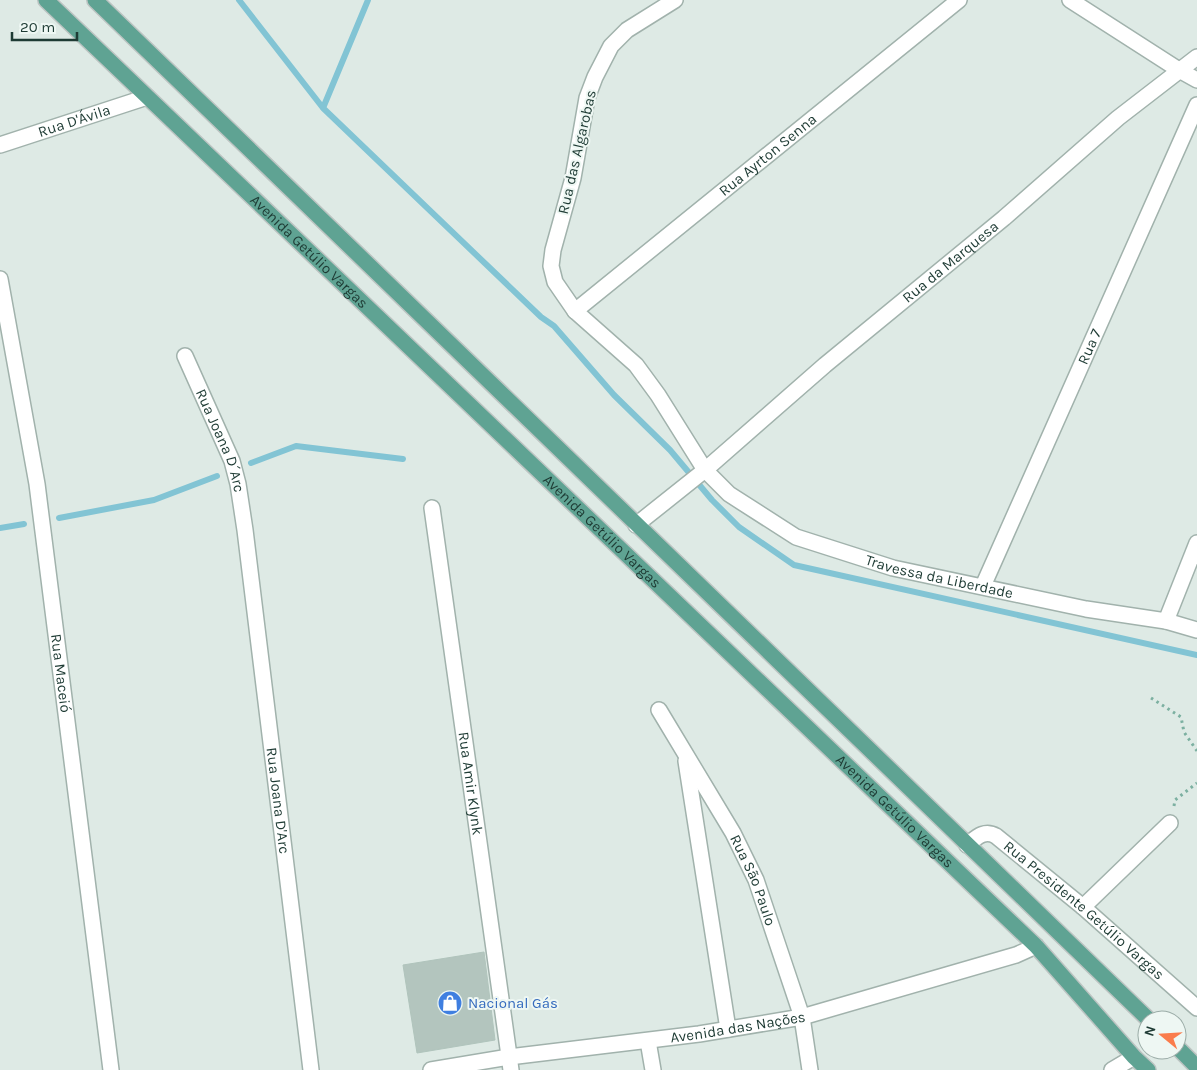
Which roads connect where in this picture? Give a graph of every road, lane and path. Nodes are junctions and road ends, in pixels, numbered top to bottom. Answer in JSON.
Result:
{"nodes":[{"id":1,"x":46,"y":0,"type":"edge"},
{"id":2,"x":95,"y":0,"type":"edge"},
{"id":3,"x":675,"y":0,"type":"edge"},
{"id":4,"x":960,"y":0,"type":"edge"},
{"id":5,"x":1070,"y":0,"type":"edge"},
{"id":6,"x":1197,"y":57,"type":"edge"},
{"id":7,"x":1179,"y":70,"type":"junction"},
{"id":8,"x":1197,"y":80,"type":"edge"},
{"id":9,"x":147,"y":97,"type":"junction"},
{"id":10,"x":1197,"y":105,"type":"edge"},
{"id":11,"x":0,"y":145,"type":"edge"},
{"id":12,"x":0,"y":278,"type":"edge"},
{"id":13,"x":575,"y":311,"type":"junction"},
{"id":14,"x":185,"y":356,"type":"dead end"},
{"id":15,"x":705,"y":470,"type":"junction"},
{"id":16,"x":432,"y":508,"type":"dead end"},
{"id":17,"x":636,"y":525,"type":"junction"},
{"id":18,"x":245,"y":530,"type":"joint"},
{"id":19,"x":1197,"y":543,"type":"edge"},
{"id":20,"x":983,"y":586,"type":"junction"},
{"id":21,"x":1166,"y":621,"type":"junction"},
{"id":22,"x":1197,"y":630,"type":"edge"},
{"id":23,"x":1151,"y":698,"type":"dead end"},
{"id":24,"x":659,"y":710,"type":"dead end"},
{"id":25,"x":1197,"y":751,"type":"edge"},
{"id":26,"x":685,"y":754,"type":"junction"},
{"id":27,"x":1197,"y":783,"type":"edge"},
{"id":28,"x":1170,"y":823,"type":"joint"},
{"id":29,"x":967,"y":845,"type":"junction"},
{"id":30,"x":1083,"y":907,"type":"junction"},
{"id":31,"x":1036,"y":946,"type":"junction"},
{"id":32,"x":1197,"y":1008,"type":"edge"},
{"id":33,"x":1138,"y":1010,"type":"edge"},
{"id":34,"x":802,"y":1017,"type":"junction"},
{"id":35,"x":728,"y":1029,"type":"junction"},
{"id":36,"x":648,"y":1041,"type":"junction"},
{"id":37,"x":1187,"y":1056,"type":"edge"},
{"id":38,"x":1134,"y":1057,"type":"junction"},
{"id":39,"x":510,"y":1064,"type":"edge"},
{"id":40,"x":1197,"y":1066,"type":"edge"},
{"id":41,"x":111,"y":1070,"type":"edge"},
{"id":42,"x":311,"y":1070,"type":"edge"},
{"id":43,"x":431,"y":1070,"type":"edge"},
{"id":44,"x":654,"y":1070,"type":"edge"},
{"id":45,"x":810,"y":1070,"type":"edge"},
{"id":46,"x":1112,"y":1070,"type":"edge"},
{"id":47,"x":1148,"y":1070,"type":"edge"}],
"edges":[{"from":1,"to":9,"type":"main road","name":"Avenida Getúlio Vargas"},
{"from":2,"to":17,"type":"main road","name":"Avenida Getúlio Vargas"},
{"from":3,"to":13,"type":"street","name":"Rua das Algarobas"},
{"from":4,"to":13,"type":"street","name":"Rua Ayrton Senna"},
{"from":5,"to":7,"type":"street"},
{"from":6,"to":7,"type":"street","name":"Rua da Marquesa"},
{"from":7,"to":8,"type":"street"},
{"from":7,"to":15,"type":"street","name":"Rua da Marquesa"},
{"from":9,"to":11,"type":"street","name":"Rua D'Ávila"},
{"from":9,"to":31,"type":"main road","name":"Avenida Getúlio Vargas"},
{"from":10,"to":20,"type":"street","name":"Rua 7"},
{"from":12,"to":41,"type":"street","name":"Rua Maceió"},
{"from":13,"to":15,"type":"street","name":"Travessa da Liberdade"},
{"from":14,"to":18,"type":"street","name":"Rua Joana D´Arc"},
{"from":15,"to":17,"type":"street","name":"Rua da Marquesa"},
{"from":15,"to":20,"type":"street","name":"Travessa da Liberdade"},
{"from":16,"to":39,"type":"street","name":"Rua Amir Klynk"},
{"from":17,"to":29,"type":"main road","name":"Avenida Getúlio Vargas"},
{"from":18,"to":42,"type":"street","name":"Rua Joana D'Arc"},
{"from":19,"to":21,"type":"street"},
{"from":20,"to":21,"type":"street","name":"Travessa da Liberdade"},
{"from":21,"to":22,"type":"street","name":"Travessa da Liberdade"},
{"from":23,"to":25,"type":"path"},
{"from":24,"to":26,"type":"street","name":"Rua São Paulo"},
{"from":26,"to":34,"type":"street","name":"Rua São Paulo"},
{"from":26,"to":35,"type":"street","name":"Rua São Paulo"},
{"from":27,"to":28,"type":"path"},
{"from":28,"to":30,"type":"street"},
{"from":29,"to":30,"type":"street","name":"Rua Presidente Getúlio Vargas"},
{"from":29,"to":33,"type":"main road","name":"Avenida Getúlio Vargas"},
{"from":30,"to":32,"type":"street","name":"Rua Presidente Getúlio Vargas"},
{"from":31,"to":34,"type":"street","name":"Avenida das Nações"},
{"from":31,"to":38,"type":"main road","name":"Avenida Getúlio Vargas"},
{"from":34,"to":35,"type":"street","name":"Avenida das Nações"},
{"from":34,"to":45,"type":"street","name":"Rua São Paulo"},
{"from":35,"to":36,"type":"street","name":"Avenida das Nações"},
{"from":36,"to":39,"type":"street","name":"Avenida das Nações"},
{"from":36,"to":44,"type":"street"},
{"from":37,"to":40,"type":"main road"},
{"from":38,"to":46,"type":"street"},
{"from":38,"to":47,"type":"main road","name":"Avenida Getúlio Vargas"},
{"from":39,"to":43,"type":"street","name":"Avenida das Nações"}]}
